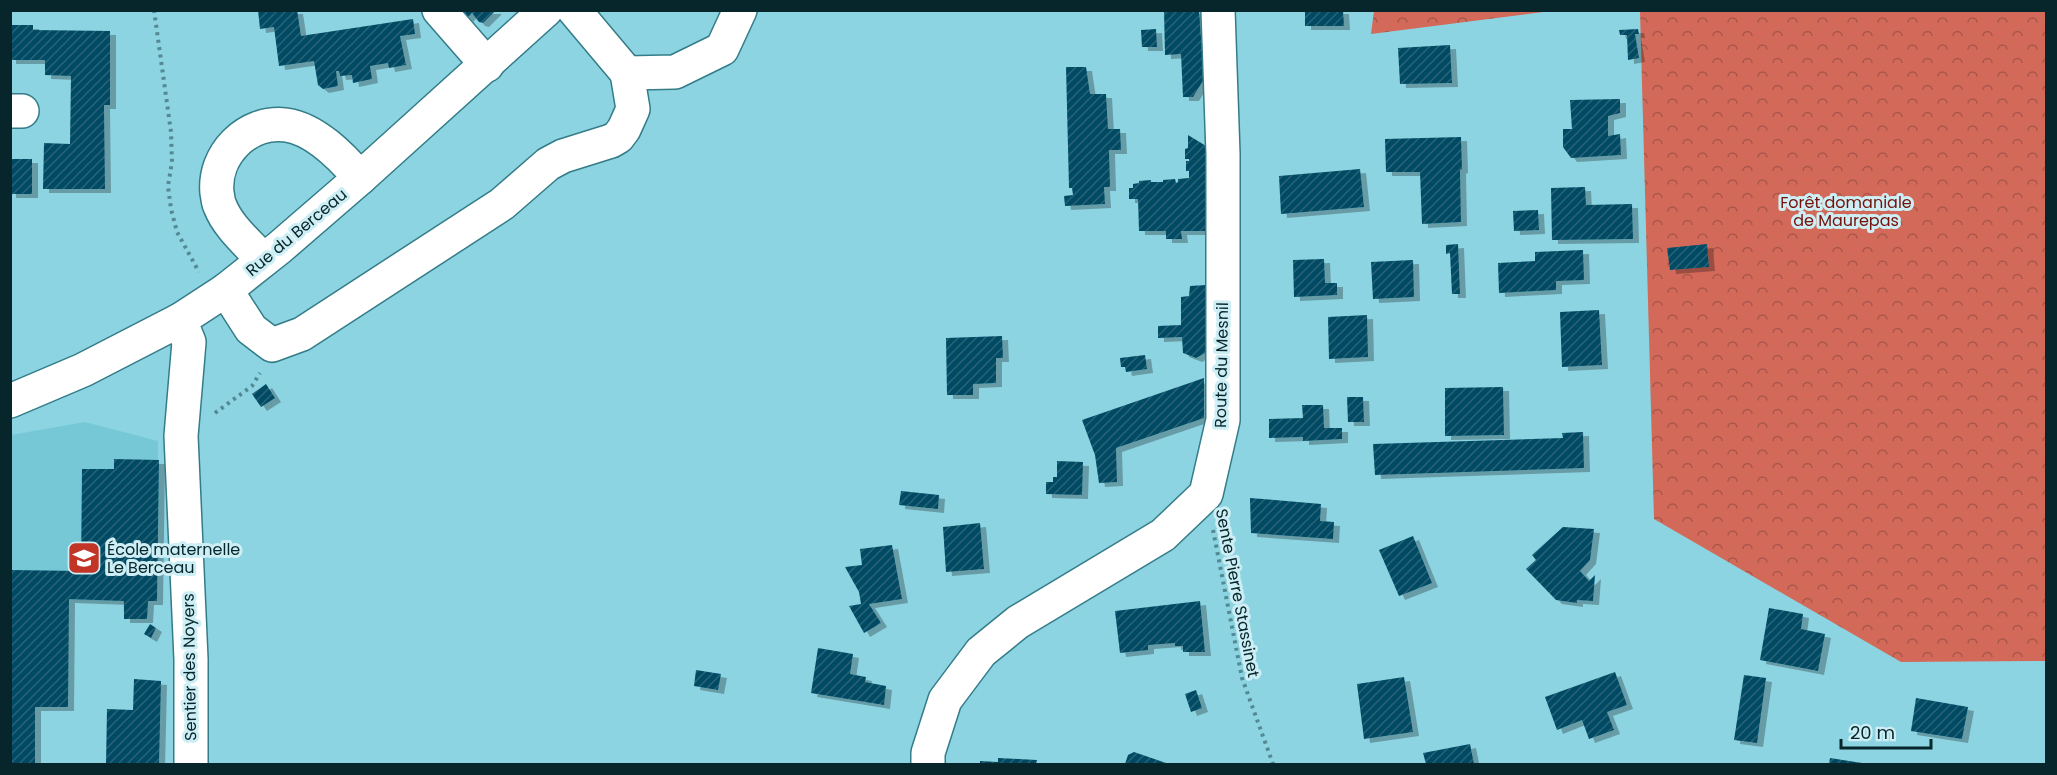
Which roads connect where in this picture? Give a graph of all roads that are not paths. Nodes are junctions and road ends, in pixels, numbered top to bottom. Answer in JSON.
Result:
{"nodes":[{"id":1,"x":440,"y":10,"type":"edge"},
{"id":2,"x":546,"y":10,"type":"edge"},
{"id":3,"x":574,"y":10,"type":"edge"},
{"id":4,"x":740,"y":10,"type":"edge"},
{"id":5,"x":1218,"y":10,"type":"edge"},
{"id":6,"x":488,"y":65,"type":"junction"},
{"id":7,"x":627,"y":73,"type":"junction"},
{"id":8,"x":360,"y":178,"type":"junction"},
{"id":9,"x":263,"y":260,"type":"junction"},
{"id":10,"x":220,"y":294,"type":"junction"},
{"id":11,"x":180,"y":320,"type":"junction"},
{"id":12,"x":10,"y":401,"type":"edge"},
{"id":13,"x":191,"y":765,"type":"edge"},
{"id":14,"x":928,"y":765,"type":"edge"}],
"edges":[{"from":1,"to":6,"type":"street"},
{"from":2,"to":6,"type":"street","name":"Rue du Berceau"},
{"from":3,"to":7,"type":"street"},
{"from":4,"to":7,"type":"street"},
{"from":5,"to":14,"type":"street","name":"Route du Mesnil"},
{"from":6,"to":8,"type":"street","name":"Rue du Berceau"},
{"from":7,"to":10,"type":"street"},
{"from":8,"to":9,"type":"street","name":"Rue du Berceau"},
{"from":8,"to":9,"type":"street"},
{"from":9,"to":10,"type":"street","name":"Rue du Berceau"},
{"from":10,"to":11,"type":"street","name":"Rue du Berceau"},
{"from":11,"to":12,"type":"street","name":"Rue du Berceau"},
{"from":11,"to":13,"type":"street","name":"Sentier des Noyers"}]}
